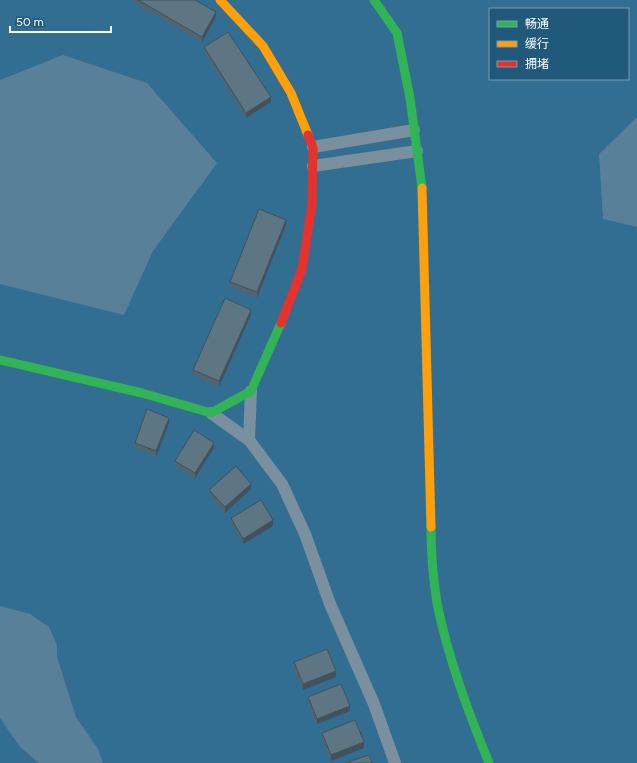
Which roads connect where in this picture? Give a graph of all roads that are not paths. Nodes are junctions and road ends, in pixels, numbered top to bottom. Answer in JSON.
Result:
{"nodes":[{"id":1,"x":220,"y":0,"type":"edge"},
{"id":2,"x":374,"y":0,"type":"edge"},
{"id":3,"x":414,"y":130,"type":"junction"},
{"id":4,"x":313,"y":147,"type":"junction"},
{"id":5,"x":417,"y":150,"type":"junction"},
{"id":6,"x":313,"y":166,"type":"junction"},
{"id":7,"x":0,"y":360,"type":"edge"},
{"id":8,"x":251,"y":391,"type":"junction"},
{"id":9,"x":211,"y":413,"type":"junction"},
{"id":10,"x":250,"y":440,"type":"junction"},
{"id":11,"x":395,"y":763,"type":"edge"},
{"id":12,"x":489,"y":763,"type":"edge"}],
"edges":[{"from":1,"to":4,"type":"street"},
{"from":2,"to":3,"type":"street"},
{"from":3,"to":4,"type":"street"},
{"from":3,"to":5,"type":"street"},
{"from":4,"to":6,"type":"street"},
{"from":5,"to":6,"type":"street"},
{"from":5,"to":12,"type":"street"},
{"from":6,"to":8,"type":"street"},
{"from":7,"to":9,"type":"street"},
{"from":8,"to":9,"type":"street"},
{"from":8,"to":10,"type":"street"},
{"from":9,"to":10,"type":"street"},
{"from":10,"to":11,"type":"street"}]}
